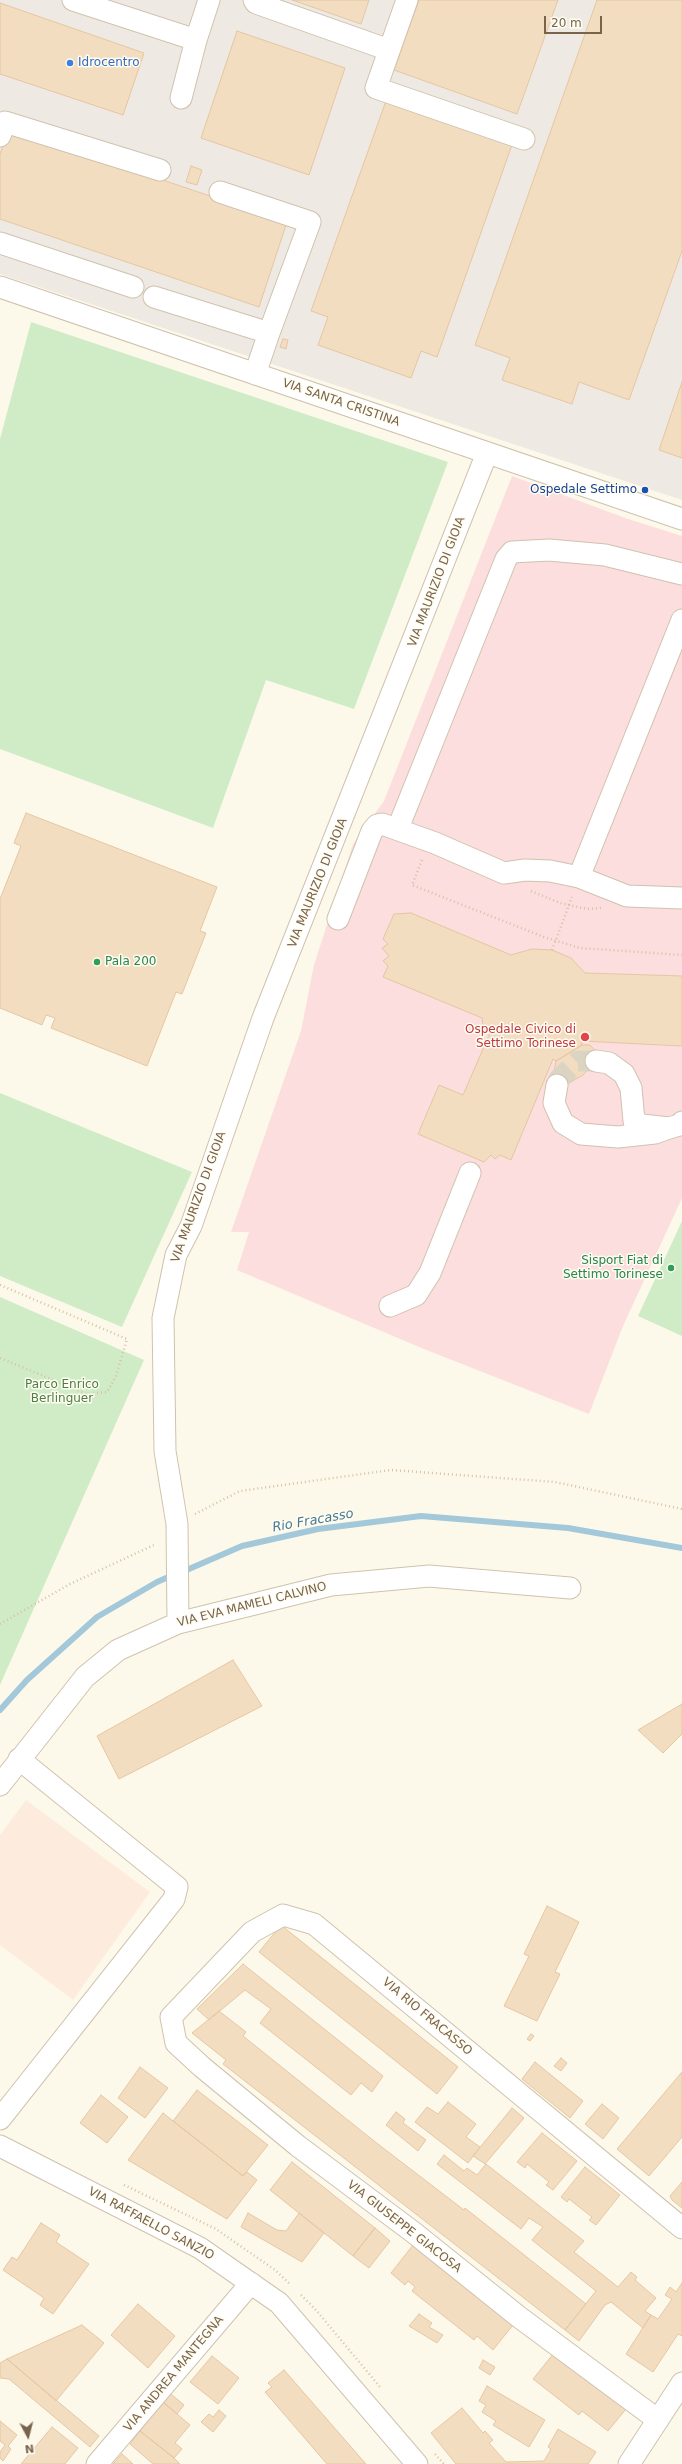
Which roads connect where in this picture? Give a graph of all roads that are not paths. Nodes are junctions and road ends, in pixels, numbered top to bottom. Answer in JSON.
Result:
{"nodes":[{"id":1,"x":73,"y":0,"type":"edge"},
{"id":2,"x":209,"y":0,"type":"edge"},
{"id":3,"x":254,"y":0,"type":"edge"},
{"id":4,"x":407,"y":0,"type":"edge"},
{"id":5,"x":196,"y":40,"type":"junction"},
{"id":6,"x":389,"y":50,"type":"junction"},
{"id":7,"x":181,"y":98,"type":"dead end"},
{"id":8,"x":0,"y":136,"type":"edge"},
{"id":9,"x":524,"y":139,"type":"dead end"},
{"id":10,"x":160,"y":170,"type":"dead end"},
{"id":11,"x":220,"y":192,"type":"dead end"},
{"id":12,"x":0,"y":243,"type":"edge"},
{"id":13,"x":0,"y":287,"type":"edge"},
{"id":14,"x":133,"y":287,"type":"dead end"},
{"id":15,"x":154,"y":297,"type":"dead end"},
{"id":16,"x":269,"y":333,"type":"junction"},
{"id":17,"x":254,"y":374,"type":"junction"},
{"id":18,"x":487,"y":453,"type":"junction"},
{"id":19,"x":682,"y":519,"type":"edge"},
{"id":20,"x":682,"y":574,"type":"edge"},
{"id":21,"x":682,"y":620,"type":"edge"},
{"id":22,"x":398,"y":828,"type":"junction"},
{"id":23,"x":579,"y":877,"type":"junction"},
{"id":24,"x":682,"y":898,"type":"edge"},
{"id":25,"x":338,"y":919,"type":"dead end"},
{"id":26,"x":596,"y":1061,"type":"tunnel mouth"},
{"id":27,"x":557,"y":1085,"type":"tunnel mouth"},
{"id":28,"x":675,"y":1125,"type":"edge"},
{"id":29,"x":470,"y":1173,"type":"dead end"},
{"id":30,"x":390,"y":1306,"type":"dead end"},
{"id":31,"x":570,"y":1588,"type":"dead end"},
{"id":32,"x":178,"y":1623,"type":"junction"},
{"id":33,"x":19,"y":1759,"type":"junction"},
{"id":34,"x":0,"y":1785,"type":"edge"},
{"id":35,"x":171,"y":2017,"type":"joint"},
{"id":36,"x":0,"y":2119,"type":"edge"},
{"id":37,"x":0,"y":2146,"type":"edge"},
{"id":38,"x":682,"y":2228,"type":"edge"},
{"id":39,"x":251,"y":2283,"type":"junction"},
{"id":40,"x":682,"y":2383,"type":"edge"},
{"id":41,"x":658,"y":2420,"type":"junction"},
{"id":42,"x":97,"y":2464,"type":"edge"},
{"id":43,"x":417,"y":2464,"type":"edge"},
{"id":44,"x":629,"y":2464,"type":"edge"}],
"edges":[{"from":1,"to":5,"type":"street"},
{"from":2,"to":5,"type":"street"},
{"from":3,"to":6,"type":"street"},
{"from":4,"to":6,"type":"street"},
{"from":5,"to":7,"type":"street"},
{"from":6,"to":9,"type":"street"},
{"from":8,"to":10,"type":"street"},
{"from":11,"to":16,"type":"street"},
{"from":12,"to":14,"type":"street"},
{"from":13,"to":17,"type":"street","name":"VIA SANTA CRISTINA"},
{"from":15,"to":16,"type":"street"},
{"from":16,"to":17,"type":"street"},
{"from":17,"to":18,"type":"street","name":"VIA SANTA CRISTINA"},
{"from":18,"to":19,"type":"street","name":"VIA SANTA CRISTINA"},
{"from":18,"to":32,"type":"street","name":"VIA MAURIZIO DI GIOIA"},
{"from":20,"to":22,"type":"street"},
{"from":21,"to":23,"type":"street"},
{"from":22,"to":23,"type":"street"},
{"from":22,"to":25,"type":"street"},
{"from":23,"to":24,"type":"street"},
{"from":26,"to":28,"type":"street"},
{"from":27,"to":28,"type":"street"},
{"from":29,"to":30,"type":"street"},
{"from":31,"to":32,"type":"street","name":"VIA EVA MAMELI CALVINO"},
{"from":32,"to":33,"type":"street","name":"VIA EVA MAMELI CALVINO"},
{"from":33,"to":34,"type":"street","name":"VIA EVA MAMELI CALVINO"},
{"from":33,"to":36,"type":"street"},
{"from":35,"to":38,"type":"street","name":"VIA RIO FRACASSO"},
{"from":35,"to":41,"type":"street","name":"VIA GIUSEPPE GIACOSA"},
{"from":37,"to":39,"type":"street","name":"VIA RAFFAELLO SANZIO"},
{"from":39,"to":42,"type":"street","name":"VIA ANDREA MANTEGNA"},
{"from":39,"to":43,"type":"street","name":"VIA RAFFAELLO SANZIO"},
{"from":40,"to":41,"type":"street"},
{"from":41,"to":44,"type":"street"}]}
